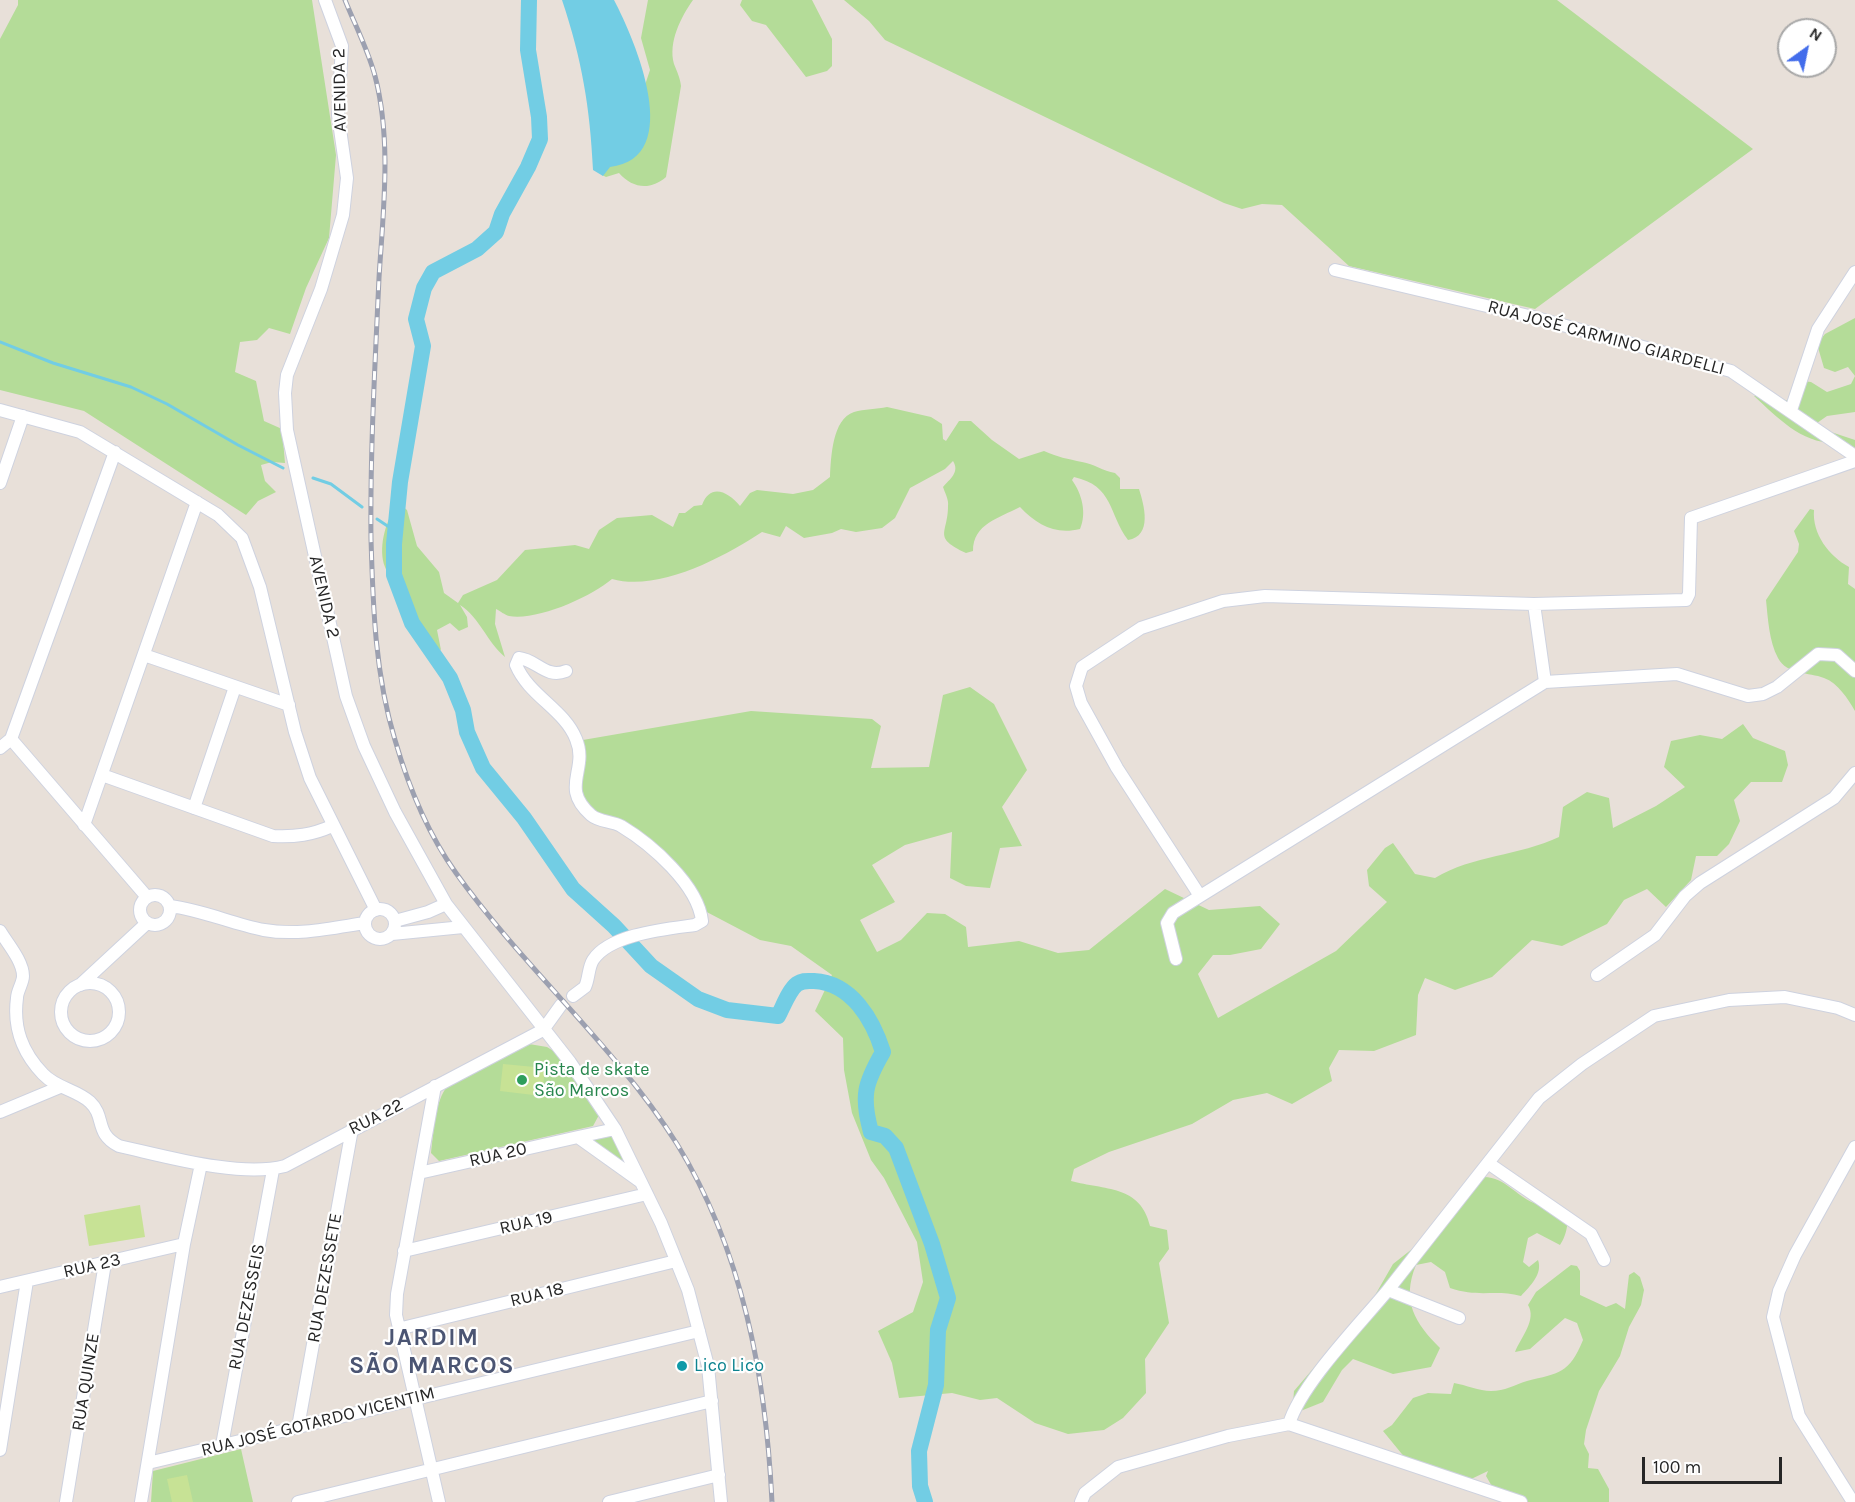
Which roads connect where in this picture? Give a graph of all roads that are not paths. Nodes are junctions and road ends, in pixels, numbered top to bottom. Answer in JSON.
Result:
{"nodes":[{"id":1,"x":325,"y":0,"type":"edge"},
{"id":2,"x":1335,"y":270,"type":"dead end"},
{"id":3,"x":1855,"y":272,"type":"edge"},
{"id":4,"x":0,"y":410,"type":"edge"},
{"id":5,"x":1791,"y":410,"type":"junction"},
{"id":6,"x":23,"y":416,"type":"junction"},
{"id":7,"x":115,"y":452,"type":"junction"},
{"id":8,"x":1855,"y":456,"type":"edge"},
{"id":9,"x":1855,"y":462,"type":"edge"},
{"id":10,"x":0,"y":483,"type":"edge"},
{"id":11,"x":197,"y":502,"type":"junction"},
{"id":12,"x":1534,"y":604,"type":"junction"},
{"id":13,"x":144,"y":655,"type":"junction"},
{"id":14,"x":566,"y":671,"type":"dead end"},
{"id":15,"x":1855,"y":671,"type":"edge"},
{"id":16,"x":1545,"y":682,"type":"junction"},
{"id":17,"x":235,"y":687,"type":"junction"},
{"id":18,"x":289,"y":705,"type":"junction"},
{"id":19,"x":11,"y":739,"type":"junction"},
{"id":20,"x":0,"y":748,"type":"edge"},
{"id":21,"x":1855,"y":773,"type":"edge"},
{"id":22,"x":102,"y":775,"type":"junction"},
{"id":23,"x":194,"y":808,"type":"junction"},
{"id":24,"x":84,"y":825,"type":"junction"},
{"id":25,"x":332,"y":826,"type":"junction"},
{"id":26,"x":1200,"y":896,"type":"junction"},
{"id":27,"x":147,"y":897,"type":"junction"},
{"id":28,"x":446,"y":904,"type":"junction"},
{"id":29,"x":170,"y":906,"type":"junction"},
{"id":30,"x":376,"y":910,"type":"junction"},
{"id":31,"x":395,"y":921,"type":"junction"},
{"id":32,"x":147,"y":923,"type":"junction"},
{"id":33,"x":365,"y":923,"type":"junction"},
{"id":34,"x":463,"y":927,"type":"junction"},
{"id":35,"x":0,"y":931,"type":"edge"},
{"id":36,"x":392,"y":934,"type":"junction"},
{"id":37,"x":1176,"y":959,"type":"dead end"},
{"id":38,"x":1597,"y":975,"type":"dead end"},
{"id":39,"x":80,"y":985,"type":"junction"},
{"id":40,"x":573,"y":996,"type":"dead end"},
{"id":41,"x":561,"y":1005,"type":"dead end"},
{"id":42,"x":1855,"y":1015,"type":"edge"},
{"id":43,"x":543,"y":1030,"type":"junction"},
{"id":44,"x":435,"y":1086,"type":"junction"},
{"id":45,"x":60,"y":1087,"type":"junction"},
{"id":46,"x":0,"y":1112,"type":"edge"},
{"id":47,"x":352,"y":1129,"type":"junction"},
{"id":48,"x":615,"y":1129,"type":"junction"},
{"id":49,"x":578,"y":1137,"type":"junction"},
{"id":50,"x":1855,"y":1147,"type":"edge"},
{"id":51,"x":1488,"y":1163,"type":"junction"},
{"id":52,"x":201,"y":1164,"type":"junction"},
{"id":53,"x":273,"y":1170,"type":"junction"},
{"id":54,"x":419,"y":1173,"type":"junction"},
{"id":55,"x":642,"y":1183,"type":"junction"},
{"id":56,"x":647,"y":1194,"type":"junction"},
{"id":57,"x":184,"y":1244,"type":"junction"},
{"id":58,"x":404,"y":1251,"type":"junction"},
{"id":59,"x":1604,"y":1260,"type":"dead end"},
{"id":60,"x":676,"y":1261,"type":"junction"},
{"id":61,"x":105,"y":1263,"type":"junction"},
{"id":62,"x":27,"y":1281,"type":"junction"},
{"id":63,"x":0,"y":1287,"type":"edge"},
{"id":64,"x":1388,"y":1290,"type":"junction"},
{"id":65,"x":1459,"y":1318,"type":"dead end"},
{"id":66,"x":398,"y":1329,"type":"junction"},
{"id":67,"x":699,"y":1331,"type":"junction"},
{"id":68,"x":414,"y":1399,"type":"junction"},
{"id":69,"x":712,"y":1401,"type":"junction"},
{"id":70,"x":1289,"y":1424,"type":"junction"},
{"id":71,"x":298,"y":1427,"type":"junction"},
{"id":72,"x":222,"y":1445,"type":"junction"},
{"id":73,"x":0,"y":1450,"type":"edge"},
{"id":74,"x":148,"y":1463,"type":"junction"},
{"id":75,"x":431,"y":1470,"type":"junction"},
{"id":76,"x":719,"y":1475,"type":"junction"},
{"id":77,"x":66,"y":1502,"type":"edge"},
{"id":78,"x":141,"y":1502,"type":"edge"},
{"id":79,"x":298,"y":1502,"type":"edge"},
{"id":80,"x":439,"y":1502,"type":"edge"},
{"id":81,"x":609,"y":1502,"type":"edge"},
{"id":82,"x":721,"y":1502,"type":"edge"},
{"id":83,"x":1082,"y":1502,"type":"edge"},
{"id":84,"x":1521,"y":1502,"type":"edge"},
{"id":85,"x":1853,"y":1502,"type":"edge"}],
"edges":[{"from":1,"to":28,"type":"street","name":"AVENIDA 2"},
{"from":2,"to":5,"type":"street","name":"RUA JOSÉ CARMINO GIARDELLI"},
{"from":3,"to":5,"type":"street"},
{"from":4,"to":6,"type":"street"},
{"from":5,"to":8,"type":"street","name":"RUA JOSÉ CARMINO GIARDELLI"},
{"from":6,"to":7,"type":"street"},
{"from":6,"to":10,"type":"street"},
{"from":7,"to":11,"type":"street"},
{"from":7,"to":19,"type":"street"},
{"from":9,"to":12,"type":"street"},
{"from":11,"to":13,"type":"street"},
{"from":11,"to":18,"type":"street"},
{"from":12,"to":16,"type":"street"},
{"from":12,"to":26,"type":"street"},
{"from":13,"to":17,"type":"street"},
{"from":13,"to":22,"type":"street"},
{"from":14,"to":40,"type":"street"},
{"from":15,"to":16,"type":"street"},
{"from":16,"to":26,"type":"street"},
{"from":17,"to":18,"type":"street"},
{"from":17,"to":23,"type":"street"},
{"from":18,"to":25,"type":"street"},
{"from":19,"to":20,"type":"street"},
{"from":19,"to":24,"type":"street"},
{"from":21,"to":38,"type":"street"},
{"from":22,"to":23,"type":"street"},
{"from":22,"to":24,"type":"street"},
{"from":23,"to":25,"type":"street"},
{"from":24,"to":27,"type":"street"},
{"from":25,"to":30,"type":"street"},
{"from":26,"to":37,"type":"street"},
{"from":27,"to":29,"type":"street"},
{"from":27,"to":32,"type":"street"},
{"from":28,"to":31,"type":"street"},
{"from":28,"to":34,"type":"street","name":"AVENIDA 2"},
{"from":29,"to":32,"type":"street"},
{"from":29,"to":33,"type":"street"},
{"from":30,"to":31,"type":"street"},
{"from":30,"to":33,"type":"street"},
{"from":31,"to":36,"type":"street"},
{"from":32,"to":39,"type":"street"},
{"from":33,"to":36,"type":"street"},
{"from":34,"to":36,"type":"street"},
{"from":34,"to":43,"type":"street","name":"AVENIDA 2"},
{"from":35,"to":45,"type":"street"},
{"from":39,"to":39,"type":"street"},
{"from":41,"to":43,"type":"street"},
{"from":42,"to":51,"type":"street"},
{"from":43,"to":44,"type":"street","name":"RUA 22"},
{"from":43,"to":48,"type":"street","name":"AVENIDA 2"},
{"from":44,"to":47,"type":"street","name":"RUA 22"},
{"from":44,"to":54,"type":"street"},
{"from":45,"to":46,"type":"street"},
{"from":45,"to":52,"type":"street","name":"RUA 22"},
{"from":47,"to":53,"type":"street","name":"RUA 22"},
{"from":47,"to":71,"type":"street","name":"RUA DEZESSETE"},
{"from":48,"to":49,"type":"street","name":"RUA 20"},
{"from":48,"to":55,"type":"street","name":"AVENIDA 2"},
{"from":49,"to":54,"type":"street","name":"RUA 20"},
{"from":49,"to":55,"type":"street"},
{"from":50,"to":85,"type":"street"},
{"from":51,"to":59,"type":"street"},
{"from":51,"to":64,"type":"street"},
{"from":52,"to":53,"type":"street","name":"RUA 22"},
{"from":52,"to":57,"type":"street"},
{"from":53,"to":72,"type":"street","name":"RUA DEZESSEIS"},
{"from":54,"to":58,"type":"street"},
{"from":55,"to":56,"type":"street","name":"AVENIDA 2"},
{"from":56,"to":58,"type":"street","name":"RUA 19"},
{"from":56,"to":60,"type":"street","name":"AVENIDA 2"},
{"from":57,"to":61,"type":"street","name":"RUA 23"},
{"from":57,"to":74,"type":"street"},
{"from":58,"to":66,"type":"street"},
{"from":60,"to":66,"type":"street","name":"RUA 18"},
{"from":60,"to":67,"type":"street","name":"AVENIDA 2"},
{"from":61,"to":62,"type":"street","name":"RUA 23"},
{"from":61,"to":77,"type":"street","name":"RUA QUINZE"},
{"from":62,"to":63,"type":"street","name":"RUA 23"},
{"from":62,"to":73,"type":"street"},
{"from":64,"to":65,"type":"street"},
{"from":64,"to":70,"type":"street"},
{"from":66,"to":68,"type":"street"},
{"from":67,"to":68,"type":"street","name":"RUA JOSÉ GOTARDO VICENTIM"},
{"from":67,"to":69,"type":"street","name":"AVENIDA 2"},
{"from":68,"to":71,"type":"street","name":"RUA JOSÉ GOTARDO VICENTIM"},
{"from":68,"to":75,"type":"street"},
{"from":69,"to":75,"type":"street"},
{"from":69,"to":76,"type":"street","name":"AVENIDA 2"},
{"from":70,"to":83,"type":"street"},
{"from":70,"to":84,"type":"street"},
{"from":71,"to":72,"type":"street","name":"RUA JOSÉ GOTARDO VICENTIM"},
{"from":72,"to":74,"type":"street","name":"RUA JOSÉ GOTARDO VICENTIM"},
{"from":74,"to":78,"type":"street"},
{"from":75,"to":79,"type":"street"},
{"from":75,"to":80,"type":"street"},
{"from":76,"to":81,"type":"street"},
{"from":76,"to":82,"type":"street","name":"AVENIDA 2"}]}
